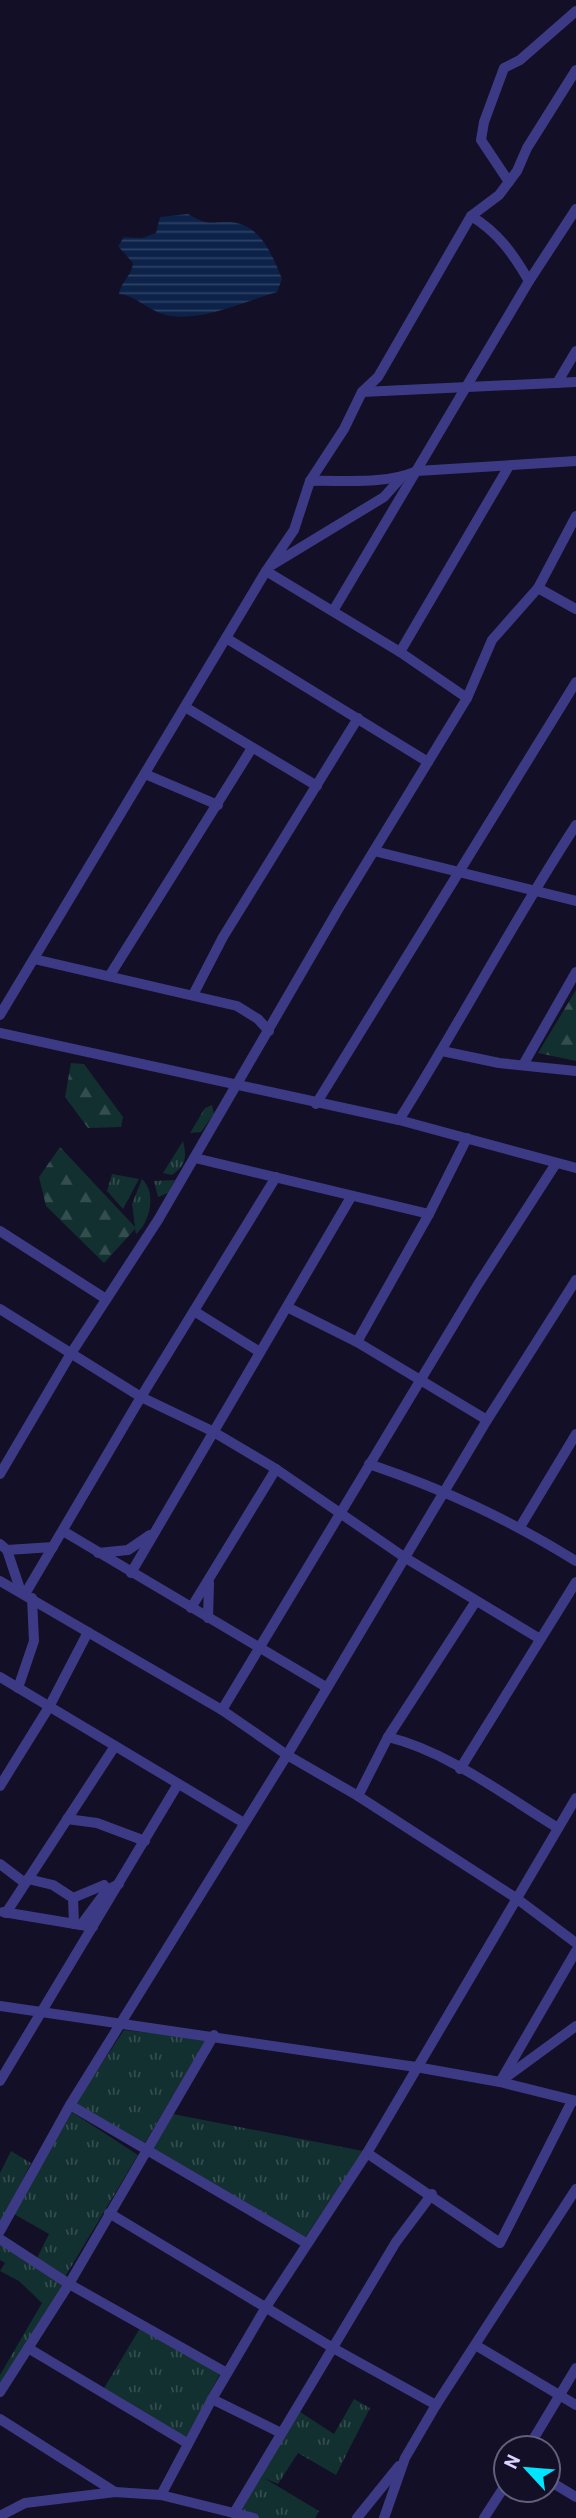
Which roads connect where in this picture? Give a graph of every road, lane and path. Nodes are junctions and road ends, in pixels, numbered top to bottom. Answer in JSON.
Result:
{"nodes":[{"id":1,"x":576,"y":11,"type":"edge"},
{"id":2,"x":576,"y":70,"type":"edge"},
{"id":3,"x":509,"y":182,"type":"junction"},
{"id":4,"x":576,"y":209,"type":"edge"},
{"id":5,"x":471,"y":216,"type":"junction"},
{"id":6,"x":530,"y":281,"type":"junction"},
{"id":7,"x":576,"y":351,"type":"edge"},
{"id":8,"x":377,"y":377,"type":"junction"},
{"id":9,"x":576,"y":382,"type":"edge"},
{"id":10,"x":557,"y":383,"type":"junction"},
{"id":11,"x":468,"y":387,"type":"junction"},
{"id":12,"x":391,"y":389,"type":"junction"},
{"id":13,"x":362,"y":392,"type":"junction"},
{"id":14,"x":576,"y":461,"type":"edge"},
{"id":15,"x":509,"y":466,"type":"junction"},
{"id":16,"x":418,"y":471,"type":"junction"},
{"id":17,"x":400,"y":479,"type":"junction"},
{"id":18,"x":310,"y":481,"type":"junction"},
{"id":19,"x":576,"y":516,"type":"edge"},
{"id":20,"x":267,"y":569,"type":"junction"},
{"id":21,"x":538,"y":588,"type":"junction"},
{"id":22,"x":576,"y":610,"type":"edge"},
{"id":23,"x":333,"y":611,"type":"junction"},
{"id":24,"x":226,"y":638,"type":"junction"},
{"id":25,"x":400,"y":652,"type":"junction"},
{"id":26,"x":576,"y":682,"type":"edge"},
{"id":27,"x":467,"y":698,"type":"junction"},
{"id":28,"x":572,"y":698,"type":"edge"},
{"id":29,"x":185,"y":707,"type":"junction"},
{"id":30,"x":358,"y":718,"type":"junction"},
{"id":31,"x":253,"y":748,"type":"junction"},
{"id":32,"x":428,"y":762,"type":"junction"},
{"id":33,"x":145,"y":774,"type":"junction"},
{"id":34,"x":317,"y":786,"type":"junction"},
{"id":35,"x":218,"y":806,"type":"junction"},
{"id":36,"x":576,"y":825,"type":"edge"},
{"id":37,"x":374,"y":851,"type":"junction"},
{"id":38,"x":458,"y":871,"type":"junction"},
{"id":39,"x":534,"y":890,"type":"junction"},
{"id":40,"x":576,"y":901,"type":"edge"},
{"id":41,"x":34,"y":959,"type":"junction"},
{"id":42,"x":576,"y":972,"type":"edge"},
{"id":43,"x":110,"y":975,"type":"junction"},
{"id":44,"x":193,"y":995,"type":"junction"},
{"id":45,"x":0,"y":1015,"type":"edge"},
{"id":46,"x":269,"y":1031,"type":"junction"},
{"id":47,"x":0,"y":1032,"type":"edge"},
{"id":48,"x":442,"y":1051,"type":"junction"},
{"id":49,"x":523,"y":1065,"type":"junction"},
{"id":50,"x":576,"y":1071,"type":"edge"},
{"id":51,"x":238,"y":1084,"type":"junction"},
{"id":52,"x":316,"y":1104,"type":"junction"},
{"id":53,"x":399,"y":1120,"type":"junction"},
{"id":54,"x":467,"y":1138,"type":"junction"},
{"id":55,"x":195,"y":1158,"type":"junction"},
{"id":56,"x":555,"y":1165,"type":"junction"},
{"id":57,"x":576,"y":1168,"type":"edge"},
{"id":58,"x":276,"y":1177,"type":"junction"},
{"id":59,"x":352,"y":1197,"type":"junction"},
{"id":60,"x":429,"y":1214,"type":"junction"},
{"id":61,"x":0,"y":1231,"type":"edge"},
{"id":62,"x":574,"y":1288,"type":"edge"},
{"id":63,"x":106,"y":1299,"type":"junction"},
{"id":64,"x":287,"y":1307,"type":"junction"},
{"id":65,"x":0,"y":1310,"type":"edge"},
{"id":66,"x":194,"y":1311,"type":"junction"},
{"id":67,"x":357,"y":1342,"type":"junction"},
{"id":68,"x":260,"y":1352,"type":"junction"},
{"id":69,"x":70,"y":1355,"type":"junction"},
{"id":70,"x":421,"y":1382,"type":"junction"},
{"id":71,"x":141,"y":1397,"type":"junction"},
{"id":72,"x":487,"y":1420,"type":"junction"},
{"id":73,"x":212,"y":1431,"type":"junction"},
{"id":74,"x":576,"y":1434,"type":"edge"},
{"id":75,"x":369,"y":1464,"type":"junction"},
{"id":76,"x":276,"y":1469,"type":"junction"},
{"id":77,"x":0,"y":1474,"type":"edge"},
{"id":78,"x":445,"y":1490,"type":"junction"},
{"id":79,"x":341,"y":1513,"type":"junction"},
{"id":80,"x":520,"y":1527,"type":"junction"},
{"id":81,"x":156,"y":1529,"type":"junction"},
{"id":82,"x":62,"y":1531,"type":"junction"},
{"id":83,"x":3,"y":1547,"type":"edge"},
{"id":84,"x":53,"y":1547,"type":"junction"},
{"id":85,"x":98,"y":1553,"type":"junction"},
{"id":86,"x":404,"y":1557,"type":"junction"},
{"id":87,"x":576,"y":1561,"type":"edge"},
{"id":88,"x":131,"y":1573,"type":"junction"},
{"id":89,"x":210,"y":1578,"type":"junction"},
{"id":90,"x":0,"y":1581,"type":"edge"},
{"id":91,"x":576,"y":1582,"type":"edge"},
{"id":92,"x":26,"y":1594,"type":"junction"},
{"id":93,"x":476,"y":1601,"type":"junction"},
{"id":94,"x":191,"y":1608,"type":"junction"},
{"id":95,"x":208,"y":1618,"type":"junction"},
{"id":96,"x":88,"y":1632,"type":"junction"},
{"id":97,"x":540,"y":1639,"type":"junction"},
{"id":98,"x":259,"y":1649,"type":"junction"},
{"id":99,"x":0,"y":1677,"type":"edge"},
{"id":100,"x":326,"y":1687,"type":"junction"},
{"id":101,"x":18,"y":1688,"type":"junction"},
{"id":102,"x":49,"y":1707,"type":"junction"},
{"id":103,"x":222,"y":1710,"type":"junction"},
{"id":104,"x":388,"y":1737,"type":"junction"},
{"id":105,"x":114,"y":1746,"type":"junction"},
{"id":106,"x":287,"y":1755,"type":"junction"},
{"id":107,"x":460,"y":1769,"type":"junction"},
{"id":108,"x":178,"y":1784,"type":"junction"},
{"id":109,"x":0,"y":1786,"type":"edge"},
{"id":110,"x":358,"y":1796,"type":"junction"},
{"id":111,"x":576,"y":1798,"type":"edge"},
{"id":112,"x":67,"y":1819,"type":"junction"},
{"id":113,"x":244,"y":1824,"type":"junction"},
{"id":114,"x":558,"y":1828,"type":"junction"},
{"id":115,"x":145,"y":1841,"type":"junction"},
{"id":116,"x":0,"y":1864,"type":"edge"},
{"id":117,"x":27,"y":1881,"type":"junction"},
{"id":118,"x":119,"y":1884,"type":"junction"},
{"id":119,"x":107,"y":1890,"type":"junction"},
{"id":120,"x":73,"y":1898,"type":"junction"},
{"id":121,"x":516,"y":1898,"type":"junction"},
{"id":122,"x":3,"y":1912,"type":"edge"},
{"id":123,"x":77,"y":1925,"type":"junction"},
{"id":124,"x":93,"y":1927,"type":"junction"},
{"id":125,"x":576,"y":1942,"type":"edge"},
{"id":126,"x":576,"y":1951,"type":"edge"},
{"id":127,"x":0,"y":2006,"type":"edge"},
{"id":128,"x":43,"y":2012,"type":"junction"},
{"id":129,"x":121,"y":2025,"type":"junction"},
{"id":130,"x":576,"y":2026,"type":"edge"},
{"id":131,"x":214,"y":2035,"type":"junction"},
{"id":132,"x":416,"y":2067,"type":"junction"},
{"id":133,"x":0,"y":2081,"type":"edge"},
{"id":134,"x":499,"y":2082,"type":"junction"},
{"id":135,"x":574,"y":2101,"type":"edge"},
{"id":136,"x":70,"y":2105,"type":"junction"},
{"id":137,"x":145,"y":2151,"type":"junction"},
{"id":138,"x":367,"y":2154,"type":"junction"},
{"id":139,"x":576,"y":2189,"type":"edge"},
{"id":140,"x":432,"y":2194,"type":"junction"},
{"id":141,"x":109,"y":2213,"type":"junction"},
{"id":142,"x":0,"y":2231,"type":"edge"},
{"id":143,"x":0,"y":2239,"type":"edge"},
{"id":144,"x":306,"y":2243,"type":"junction"},
{"id":145,"x":69,"y":2284,"type":"junction"},
{"id":146,"x":266,"y":2307,"type":"junction"},
{"id":147,"x":477,"y":2346,"type":"junction"},
{"id":148,"x":28,"y":2348,"type":"junction"},
{"id":149,"x":333,"y":2348,"type":"junction"},
{"id":150,"x":576,"y":2368,"type":"edge"},
{"id":151,"x":227,"y":2374,"type":"junction"},
{"id":152,"x":0,"y":2392,"type":"edge"},
{"id":153,"x":560,"y":2395,"type":"junction"},
{"id":154,"x":212,"y":2399,"type":"junction"},
{"id":155,"x":436,"y":2405,"type":"junction"},
{"id":156,"x":576,"y":2405,"type":"edge"},
{"id":157,"x":0,"y":2419,"type":"edge"},
{"id":158,"x":281,"y":2433,"type":"junction"},
{"id":159,"x":536,"y":2434,"type":"edge"},
{"id":160,"x":187,"y":2443,"type":"junction"},
{"id":161,"x":405,"y":2458,"type":"junction"},
{"id":162,"x":115,"y":2492,"type":"junction"},
{"id":163,"x":161,"y":2495,"type":"junction"},
{"id":164,"x":234,"y":2513,"type":"junction"},
{"id":165,"x":0,"y":2516,"type":"edge"},
{"id":166,"x":254,"y":2518,"type":"edge"},
{"id":167,"x":357,"y":2518,"type":"edge"},
{"id":168,"x":384,"y":2518,"type":"edge"}],
"edges":[{"from":1,"to":3,"type":"street"},
{"from":2,"to":3,"type":"street"},
{"from":3,"to":5,"type":"street"},
{"from":4,"to":6,"type":"street"},
{"from":5,"to":6,"type":"street"},
{"from":5,"to":8,"type":"street"},
{"from":6,"to":11,"type":"street"},
{"from":7,"to":10,"type":"street"},
{"from":8,"to":12,"type":"street"},
{"from":8,"to":13,"type":"street"},
{"from":9,"to":10,"type":"street"},
{"from":10,"to":11,"type":"street"},
{"from":11,"to":12,"type":"street"},
{"from":11,"to":16,"type":"street"},
{"from":12,"to":13,"type":"street"},
{"from":13,"to":18,"type":"street"},
{"from":14,"to":15,"type":"street"},
{"from":15,"to":16,"type":"street"},
{"from":15,"to":25,"type":"street"},
{"from":16,"to":17,"type":"street"},
{"from":16,"to":23,"type":"street"},
{"from":17,"to":18,"type":"street"},
{"from":17,"to":20,"type":"street"},
{"from":18,"to":20,"type":"street"},
{"from":19,"to":21,"type":"street"},
{"from":20,"to":23,"type":"street"},
{"from":20,"to":24,"type":"street"},
{"from":21,"to":22,"type":"street"},
{"from":21,"to":27,"type":"street"},
{"from":23,"to":25,"type":"street"},
{"from":24,"to":29,"type":"street"},
{"from":24,"to":30,"type":"street"},
{"from":25,"to":27,"type":"street"},
{"from":26,"to":28,"type":"street"},
{"from":27,"to":32,"type":"street"},
{"from":28,"to":38,"type":"street"},
{"from":29,"to":31,"type":"street"},
{"from":29,"to":33,"type":"street"},
{"from":30,"to":32,"type":"street"},
{"from":30,"to":34,"type":"street"},
{"from":31,"to":34,"type":"street"},
{"from":31,"to":35,"type":"street"},
{"from":32,"to":37,"type":"street"},
{"from":33,"to":35,"type":"street"},
{"from":33,"to":41,"type":"street"},
{"from":34,"to":44,"type":"street"},
{"from":35,"to":43,"type":"street"},
{"from":36,"to":39,"type":"street"},
{"from":37,"to":38,"type":"street"},
{"from":37,"to":46,"type":"street"},
{"from":38,"to":39,"type":"street"},
{"from":38,"to":52,"type":"street"},
{"from":39,"to":40,"type":"street"},
{"from":39,"to":48,"type":"street"},
{"from":41,"to":43,"type":"street"},
{"from":41,"to":45,"type":"street"},
{"from":42,"to":49,"type":"street"},
{"from":43,"to":44,"type":"street"},
{"from":44,"to":46,"type":"street"},
{"from":46,"to":51,"type":"street"},
{"from":47,"to":51,"type":"street"},
{"from":48,"to":49,"type":"street"},
{"from":48,"to":53,"type":"street"},
{"from":49,"to":50,"type":"street"},
{"from":51,"to":52,"type":"street"},
{"from":51,"to":55,"type":"street"},
{"from":52,"to":53,"type":"street"},
{"from":53,"to":54,"type":"street"},
{"from":54,"to":56,"type":"street"},
{"from":54,"to":60,"type":"street"},
{"from":55,"to":58,"type":"street"},
{"from":55,"to":63,"type":"street"},
{"from":56,"to":57,"type":"street"},
{"from":56,"to":70,"type":"street"},
{"from":58,"to":59,"type":"street"},
{"from":58,"to":66,"type":"street"},
{"from":59,"to":60,"type":"street"},
{"from":59,"to":64,"type":"street"},
{"from":60,"to":67,"type":"street"},
{"from":61,"to":63,"type":"street"},
{"from":62,"to":72,"type":"street"},
{"from":63,"to":69,"type":"street"},
{"from":64,"to":67,"type":"street"},
{"from":64,"to":68,"type":"street"},
{"from":65,"to":69,"type":"street"},
{"from":66,"to":68,"type":"street"},
{"from":66,"to":71,"type":"street"},
{"from":67,"to":70,"type":"street"},
{"from":68,"to":73,"type":"street"},
{"from":69,"to":71,"type":"street"},
{"from":69,"to":77,"type":"street"},
{"from":70,"to":72,"type":"street"},
{"from":70,"to":75,"type":"street"},
{"from":71,"to":73,"type":"street"},
{"from":71,"to":82,"type":"street"},
{"from":72,"to":78,"type":"street"},
{"from":73,"to":76,"type":"street"},
{"from":73,"to":81,"type":"street"},
{"from":74,"to":80,"type":"street"},
{"from":75,"to":78,"type":"street"},
{"from":75,"to":79,"type":"street"},
{"from":76,"to":79,"type":"street"},
{"from":76,"to":89,"type":"street"},
{"from":78,"to":80,"type":"street"},
{"from":78,"to":86,"type":"street"},
{"from":79,"to":86,"type":"street"},
{"from":79,"to":98,"type":"street"},
{"from":80,"to":87,"type":"street"},
{"from":81,"to":85,"type":"street"},
{"from":81,"to":88,"type":"street"},
{"from":82,"to":84,"type":"street"},
{"from":82,"to":85,"type":"street"},
{"from":83,"to":84,"type":"street"},
{"from":83,"to":92,"type":"street"},
{"from":84,"to":92,"type":"street"},
{"from":85,"to":88,"type":"street"},
{"from":86,"to":93,"type":"street"},
{"from":86,"to":100,"type":"street"},
{"from":88,"to":94,"type":"street"},
{"from":89,"to":94,"type":"street"},
{"from":89,"to":95,"type":"street"},
{"from":90,"to":92,"type":"street"},
{"from":91,"to":97,"type":"street"},
{"from":92,"to":96,"type":"street"},
{"from":92,"to":101,"type":"street"},
{"from":93,"to":97,"type":"street"},
{"from":93,"to":104,"type":"street"},
{"from":94,"to":95,"type":"street"},
{"from":95,"to":98,"type":"street"},
{"from":96,"to":102,"type":"street"},
{"from":96,"to":103,"type":"street"},
{"from":97,"to":107,"type":"street"},
{"from":98,"to":100,"type":"street"},
{"from":98,"to":103,"type":"street"},
{"from":99,"to":101,"type":"street"},
{"from":100,"to":106,"type":"street"},
{"from":101,"to":102,"type":"street"},
{"from":102,"to":105,"type":"street"},
{"from":102,"to":109,"type":"street"},
{"from":103,"to":106,"type":"street"},
{"from":104,"to":107,"type":"street"},
{"from":104,"to":110,"type":"street"},
{"from":105,"to":108,"type":"street"},
{"from":105,"to":112,"type":"street"},
{"from":106,"to":110,"type":"street"},
{"from":106,"to":113,"type":"street"},
{"from":107,"to":114,"type":"street"},
{"from":108,"to":113,"type":"street"},
{"from":108,"to":115,"type":"street"},
{"from":110,"to":121,"type":"street"},
{"from":111,"to":114,"type":"street"},
{"from":112,"to":115,"type":"street"},
{"from":112,"to":117,"type":"street"},
{"from":113,"to":129,"type":"street"},
{"from":114,"to":121,"type":"street"},
{"from":115,"to":118,"type":"street"},
{"from":116,"to":117,"type":"street"},
{"from":117,"to":120,"type":"street"},
{"from":117,"to":122,"type":"street"},
{"from":118,"to":119,"type":"street"},
{"from":118,"to":124,"type":"street"},
{"from":119,"to":120,"type":"street"},
{"from":119,"to":123,"type":"street"},
{"from":120,"to":123,"type":"street"},
{"from":121,"to":125,"type":"street"},
{"from":121,"to":132,"type":"street"},
{"from":122,"to":123,"type":"street"},
{"from":123,"to":124,"type":"street"},
{"from":124,"to":128,"type":"street"},
{"from":126,"to":134,"type":"street"},
{"from":127,"to":128,"type":"street"},
{"from":128,"to":129,"type":"street"},
{"from":128,"to":133,"type":"street"},
{"from":129,"to":131,"type":"street"},
{"from":129,"to":136,"type":"street"},
{"from":130,"to":134,"type":"street"},
{"from":131,"to":132,"type":"street"},
{"from":131,"to":137,"type":"street"},
{"from":132,"to":134,"type":"street"},
{"from":132,"to":138,"type":"street"},
{"from":134,"to":135,"type":"street"},
{"from":135,"to":140,"type":"street"},
{"from":136,"to":137,"type":"street"},
{"from":136,"to":142,"type":"street"},
{"from":137,"to":141,"type":"street"},
{"from":137,"to":144,"type":"street"},
{"from":138,"to":140,"type":"street"},
{"from":138,"to":144,"type":"street"},
{"from":139,"to":147,"type":"street"},
{"from":140,"to":149,"type":"street"},
{"from":141,"to":145,"type":"street"},
{"from":141,"to":146,"type":"street"},
{"from":143,"to":145,"type":"street"},
{"from":144,"to":146,"type":"street"},
{"from":145,"to":148,"type":"street"},
{"from":145,"to":151,"type":"street"},
{"from":146,"to":149,"type":"street"},
{"from":146,"to":151,"type":"street"},
{"from":147,"to":153,"type":"street"},
{"from":147,"to":155,"type":"street"},
{"from":148,"to":152,"type":"street"},
{"from":148,"to":160,"type":"street"},
{"from":149,"to":155,"type":"street"},
{"from":149,"to":158,"type":"street"},
{"from":150,"to":153,"type":"street"},
{"from":151,"to":154,"type":"street"},
{"from":153,"to":156,"type":"street"},
{"from":153,"to":159,"type":"street"},
{"from":154,"to":158,"type":"street"},
{"from":154,"to":160,"type":"street"},
{"from":155,"to":161,"type":"street"},
{"from":157,"to":162,"type":"street"},
{"from":158,"to":164,"type":"street"},
{"from":160,"to":163,"type":"street"},
{"from":161,"to":167,"type":"street"},
{"from":161,"to":168,"type":"street"},
{"from":162,"to":163,"type":"street"},
{"from":162,"to":165,"type":"street"},
{"from":163,"to":164,"type":"street"},
{"from":164,"to":166,"type":"street"}]}
